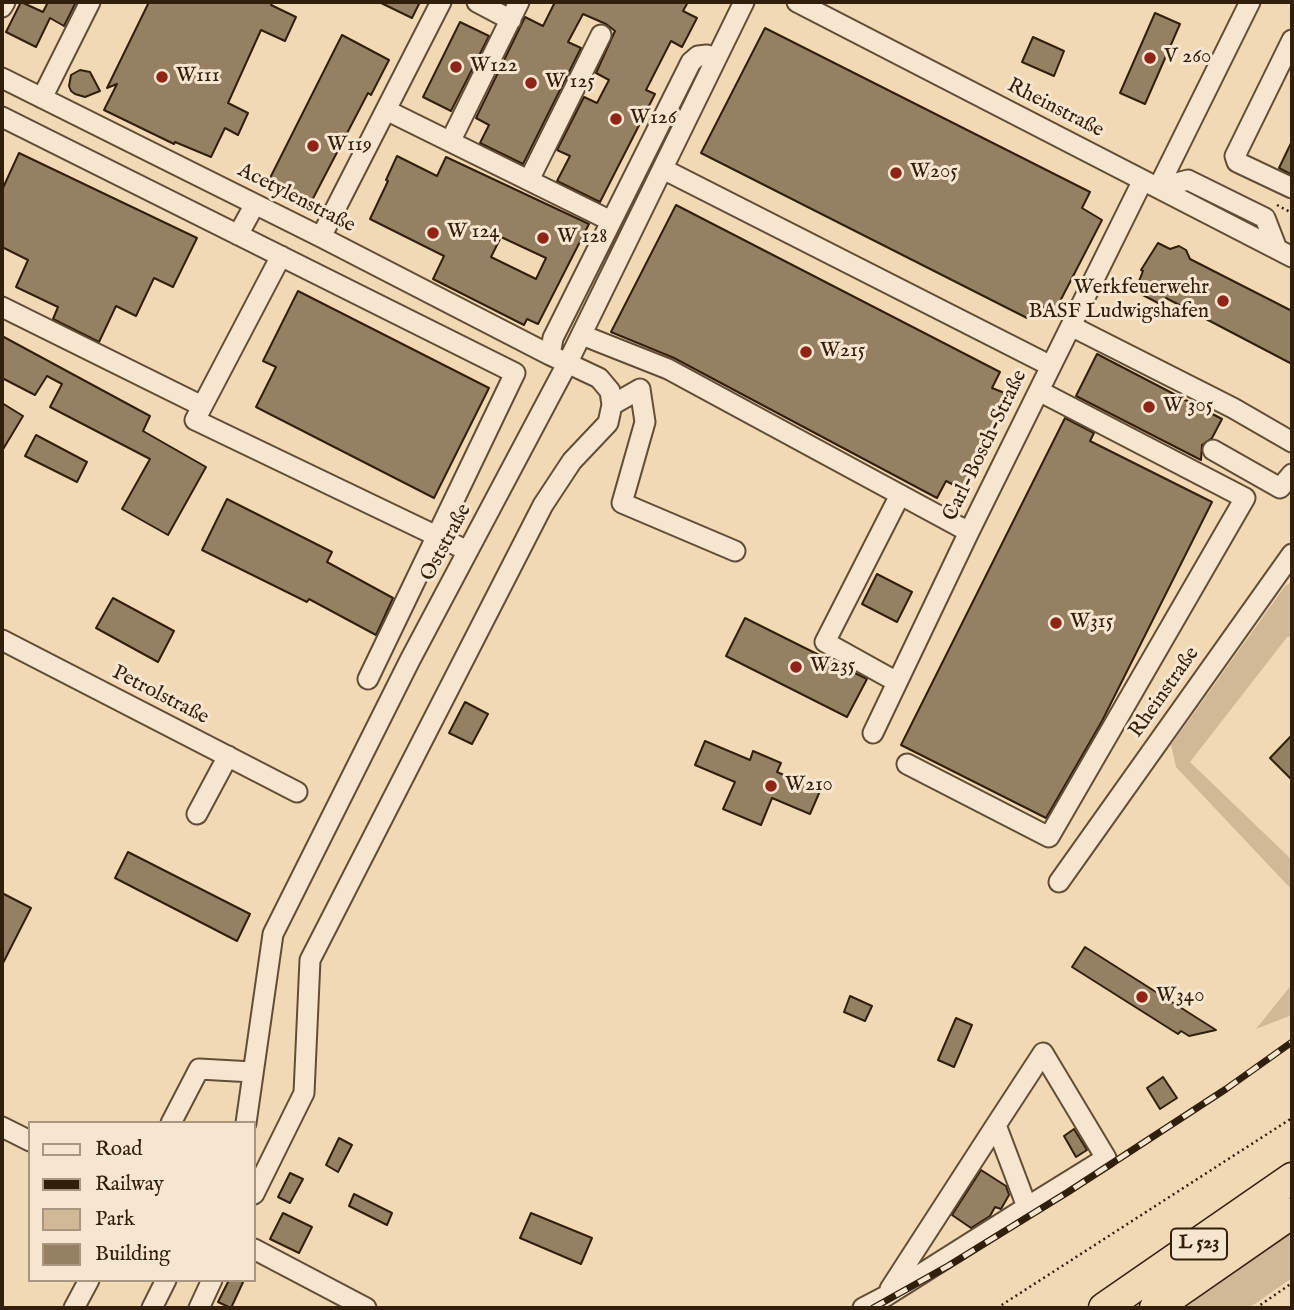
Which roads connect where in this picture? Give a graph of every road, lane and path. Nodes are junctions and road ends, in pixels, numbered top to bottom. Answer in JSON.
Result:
{"nodes":[{"id":1,"x":5,"y":2,"type":"edge"},
{"id":2,"x":90,"y":2,"type":"edge"},
{"id":3,"x":441,"y":2,"type":"edge"},
{"id":4,"x":477,"y":2,"type":"edge"},
{"id":5,"x":744,"y":2,"type":"edge"},
{"id":6,"x":797,"y":2,"type":"edge"},
{"id":7,"x":1250,"y":2,"type":"edge"},
{"id":8,"x":2,"y":7,"type":"edge"},
{"id":9,"x":515,"y":11,"type":"edge"},
{"id":10,"x":601,"y":35,"type":"dead end"},
{"id":11,"x":1292,"y":40,"type":"edge"},
{"id":12,"x":716,"y":59,"type":"junction"},
{"id":13,"x":2,"y":78,"type":"edge"},
{"id":14,"x":42,"y":98,"type":"junction"},
{"id":15,"x":386,"y":110,"type":"junction"},
{"id":16,"x":2,"y":117,"type":"edge"},
{"id":17,"x":451,"y":140,"type":"junction"},
{"id":18,"x":663,"y":169,"type":"junction"},
{"id":19,"x":529,"y":180,"type":"junction"},
{"id":20,"x":1150,"y":184,"type":"junction"},
{"id":21,"x":1292,"y":188,"type":"edge"},
{"id":22,"x":255,"y":204,"type":"junction"},
{"id":23,"x":611,"y":222,"type":"junction"},
{"id":24,"x":237,"y":234,"type":"junction"},
{"id":25,"x":321,"y":237,"type":"junction"},
{"id":26,"x":1285,"y":253,"type":"edge"},
{"id":27,"x":281,"y":256,"type":"junction"},
{"id":28,"x":2,"y":307,"type":"edge"},
{"id":29,"x":1071,"y":326,"type":"junction"},
{"id":30,"x":582,"y":335,"type":"junction"},
{"id":31,"x":558,"y":360,"type":"junction"},
{"id":32,"x":652,"y":363,"type":"junction"},
{"id":33,"x":1051,"y":366,"type":"junction"},
{"id":34,"x":640,"y":389,"type":"junction"},
{"id":35,"x":1039,"y":391,"type":"junction"},
{"id":36,"x":612,"y":405,"type":"junction"},
{"id":37,"x":202,"y":406,"type":"junction"},
{"id":38,"x":1292,"y":442,"type":"edge"},
{"id":39,"x":1213,"y":450,"type":"dead end"},
{"id":40,"x":1292,"y":474,"type":"edge"},
{"id":41,"x":900,"y":495,"type":"junction"},
{"id":42,"x":969,"y":532,"type":"junction"},
{"id":43,"x":436,"y":537,"type":"junction"},
{"id":44,"x":468,"y":551,"type":"junction"},
{"id":45,"x":736,"y":551,"type":"dead end"},
{"id":46,"x":1292,"y":554,"type":"edge"},
{"id":47,"x":2,"y":640,"type":"edge"},
{"id":48,"x":368,"y":679,"type":"dead end"},
{"id":49,"x":897,"y":682,"type":"junction"},
{"id":50,"x":873,"y":733,"type":"dead end"},
{"id":51,"x":228,"y":756,"type":"junction"},
{"id":52,"x":907,"y":764,"type":"dead end"},
{"id":53,"x":297,"y":792,"type":"dead end"},
{"id":54,"x":197,"y":814,"type":"dead end"},
{"id":55,"x":1059,"y":882,"type":"dead end"},
{"id":56,"x":253,"y":1072,"type":"junction"},
{"id":57,"x":1292,"y":1118,"type":"edge"},
{"id":58,"x":173,"y":1121,"type":"edge"},
{"id":59,"x":246,"y":1121,"type":"edge"},
{"id":60,"x":996,"y":1125,"type":"junction"},
{"id":61,"x":2,"y":1127,"type":"edge"},
{"id":62,"x":28,"y":1140,"type":"edge"},
{"id":63,"x":1292,"y":1178,"type":"edge"},
{"id":64,"x":256,"y":1190,"type":"edge"},
{"id":65,"x":1027,"y":1207,"type":"junction"},
{"id":66,"x":1292,"y":1213,"type":"edge"},
{"id":67,"x":256,"y":1250,"type":"edge"},
{"id":68,"x":88,"y":1282,"type":"edge"},
{"id":69,"x":165,"y":1282,"type":"edge"},
{"id":70,"x":211,"y":1282,"type":"edge"},
{"id":71,"x":1292,"y":1283,"type":"edge"},
{"id":72,"x":886,"y":1296,"type":"junction"},
{"id":73,"x":74,"y":1308,"type":"edge"},
{"id":74,"x":152,"y":1308,"type":"edge"},
{"id":75,"x":199,"y":1308,"type":"edge"},
{"id":76,"x":366,"y":1308,"type":"edge"},
{"id":77,"x":863,"y":1308,"type":"edge"},
{"id":78,"x":997,"y":1308,"type":"edge"},
{"id":79,"x":1104,"y":1308,"type":"edge"},
{"id":80,"x":1155,"y":1308,"type":"edge"},
{"id":81,"x":1256,"y":1308,"type":"edge"}],
"edges":[{"from":1,"to":8,"type":"street"},
{"from":2,"to":14,"type":"street"},
{"from":3,"to":15,"type":"street"},
{"from":4,"to":9,"type":"street"},
{"from":5,"to":12,"type":"street","name":"Oststraße"},
{"from":6,"to":20,"type":"street","name":"Rheinstraße"},
{"from":7,"to":20,"type":"street","name":"Carl-Bosch-Straße"},
{"from":9,"to":17,"type":"street"},
{"from":10,"to":19,"type":"street"},
{"from":11,"to":21,"type":"street"},
{"from":12,"to":18,"type":"street","name":"Oststraße"},
{"from":12,"to":23,"type":"street"},
{"from":13,"to":14,"type":"street","name":"Acetylenstraße"},
{"from":14,"to":22,"type":"street","name":"Acetylenstraße"},
{"from":15,"to":17,"type":"street"},
{"from":15,"to":25,"type":"street"},
{"from":16,"to":24,"type":"street"},
{"from":17,"to":19,"type":"street"},
{"from":18,"to":30,"type":"street","name":"Oststraße"},
{"from":18,"to":33,"type":"street"},
{"from":19,"to":23,"type":"street"},
{"from":20,"to":26,"type":"street","name":"Rheinstraße"},
{"from":20,"to":29,"type":"street","name":"Carl-Bosch-Straße"},
{"from":22,"to":24,"type":"street"},
{"from":22,"to":25,"type":"street","name":"Acetylenstraße"},
{"from":23,"to":31,"type":"street"},
{"from":24,"to":27,"type":"street"},
{"from":25,"to":31,"type":"street","name":"Acetylenstraße"},
{"from":27,"to":37,"type":"street"},
{"from":27,"to":43,"type":"street"},
{"from":28,"to":37,"type":"street"},
{"from":29,"to":33,"type":"street","name":"Carl-Bosch-Straße"},
{"from":29,"to":38,"type":"street"},
{"from":30,"to":31,"type":"street","name":"Oststraße"},
{"from":30,"to":32,"type":"street"},
{"from":31,"to":36,"type":"street","name":"Acetylenstraße"},
{"from":31,"to":44,"type":"street","name":"Oststraße"},
{"from":32,"to":34,"type":"street"},
{"from":32,"to":41,"type":"street"},
{"from":33,"to":35,"type":"street","name":"Carl-Bosch-Straße"},
{"from":34,"to":36,"type":"street"},
{"from":34,"to":45,"type":"street"},
{"from":35,"to":42,"type":"street","name":"Carl-Bosch-Straße"},
{"from":35,"to":52,"type":"street"},
{"from":36,"to":64,"type":"street"},
{"from":37,"to":43,"type":"street"},
{"from":39,"to":40,"type":"street"},
{"from":41,"to":42,"type":"street"},
{"from":41,"to":49,"type":"street"},
{"from":42,"to":49,"type":"street","name":"Carl-Bosch-Straße"},
{"from":43,"to":44,"type":"street"},
{"from":43,"to":48,"type":"street"},
{"from":44,"to":56,"type":"street","name":"Oststraße"},
{"from":46,"to":55,"type":"street","name":"Rheinstraße"},
{"from":47,"to":51,"type":"street","name":"Petrolstraße"},
{"from":49,"to":50,"type":"street","name":"Carl-Bosch-Straße"},
{"from":51,"to":53,"type":"street","name":"Petrolstraße"},
{"from":51,"to":54,"type":"street"},
{"from":56,"to":58,"type":"street"},
{"from":56,"to":59,"type":"street","name":"Oststraße"},
{"from":57,"to":78,"type":"path"},
{"from":60,"to":65,"type":"street"},
{"from":60,"to":65,"type":"street"},
{"from":60,"to":72,"type":"street"},
{"from":61,"to":62,"type":"street"},
{"from":63,"to":79,"type":"highway","number":"L 523"},
{"from":65,"to":72,"type":"street"},
{"from":66,"to":80,"type":"highway","number":"L 523"},
{"from":67,"to":76,"type":"street"},
{"from":68,"to":73,"type":"street"},
{"from":69,"to":74,"type":"street"},
{"from":70,"to":75,"type":"street"},
{"from":71,"to":81,"type":"path"},
{"from":72,"to":77,"type":"street"}]}
